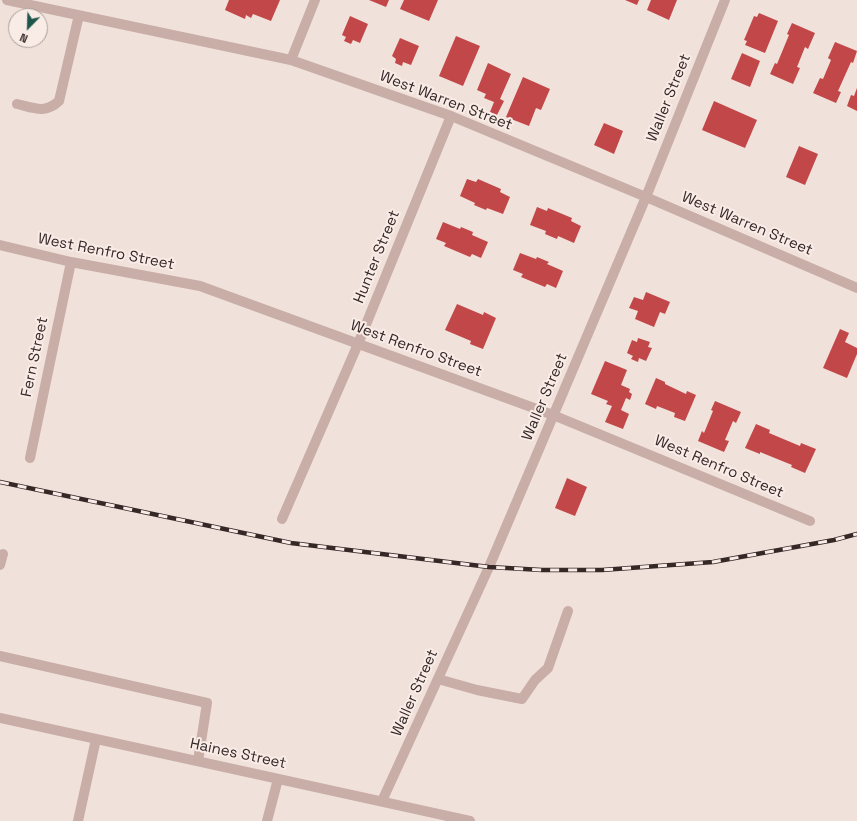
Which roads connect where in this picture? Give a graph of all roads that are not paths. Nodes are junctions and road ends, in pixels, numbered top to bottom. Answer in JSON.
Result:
{"nodes":[{"id":1,"x":7,"y":0,"type":"edge"},
{"id":2,"x":315,"y":0,"type":"edge"},
{"id":3,"x":726,"y":0,"type":"edge"},
{"id":4,"x":79,"y":15,"type":"junction"},
{"id":5,"x":291,"y":60,"type":"junction"},
{"id":6,"x":17,"y":104,"type":"dead end"},
{"id":7,"x":451,"y":116,"type":"junction"},
{"id":8,"x":646,"y":197,"type":"junction"},
{"id":9,"x":0,"y":245,"type":"edge"},
{"id":10,"x":71,"y":262,"type":"junction"},
{"id":11,"x":857,"y":288,"type":"edge"},
{"id":12,"x":358,"y":344,"type":"junction"},
{"id":13,"x":553,"y":415,"type":"junction"},
{"id":14,"x":30,"y":458,"type":"dead end"},
{"id":15,"x":282,"y":519,"type":"dead end"},
{"id":16,"x":810,"y":521,"type":"dead end"},
{"id":17,"x":3,"y":554,"type":"dead end"},
{"id":18,"x":0,"y":565,"type":"edge"},
{"id":19,"x":568,"y":611,"type":"dead end"},
{"id":20,"x":0,"y":656,"type":"edge"},
{"id":21,"x":438,"y":679,"type":"junction"},
{"id":22,"x":0,"y":718,"type":"edge"},
{"id":23,"x":96,"y":739,"type":"junction"},
{"id":24,"x":198,"y":761,"type":"junction"},
{"id":25,"x":278,"y":778,"type":"junction"},
{"id":26,"x":382,"y":801,"type":"junction"},
{"id":27,"x":78,"y":821,"type":"edge"},
{"id":28,"x":268,"y":821,"type":"edge"},
{"id":29,"x":470,"y":821,"type":"edge"}],
"edges":[{"from":1,"to":4,"type":"street","name":"West Warren Street"},
{"from":2,"to":5,"type":"street"},
{"from":3,"to":8,"type":"street","name":"Waller Street"},
{"from":4,"to":5,"type":"street","name":"West Warren Street"},
{"from":4,"to":6,"type":"street"},
{"from":5,"to":7,"type":"street","name":"West Warren Street"},
{"from":7,"to":8,"type":"street","name":"West Warren Street"},
{"from":7,"to":12,"type":"street","name":"Hunter Street"},
{"from":8,"to":11,"type":"street","name":"West Warren Street"},
{"from":8,"to":13,"type":"street","name":"Waller Street"},
{"from":9,"to":10,"type":"street","name":"West Renfro Street"},
{"from":10,"to":12,"type":"street","name":"West Renfro Street"},
{"from":10,"to":14,"type":"street","name":"Fern Street"},
{"from":12,"to":13,"type":"street","name":"West Renfro Street"},
{"from":12,"to":15,"type":"street","name":"Hunter Street"},
{"from":13,"to":16,"type":"street","name":"West Renfro Street"},
{"from":13,"to":21,"type":"street","name":"Waller Street"},
{"from":17,"to":18,"type":"street"},
{"from":19,"to":21,"type":"street"},
{"from":20,"to":24,"type":"street"},
{"from":21,"to":26,"type":"street","name":"Waller Street"},
{"from":22,"to":23,"type":"street","name":"Haines Street"},
{"from":23,"to":24,"type":"street","name":"Haines Street"},
{"from":23,"to":27,"type":"street"},
{"from":24,"to":25,"type":"street","name":"Haines Street"},
{"from":25,"to":26,"type":"street","name":"Haines Street"},
{"from":25,"to":28,"type":"street"},
{"from":26,"to":29,"type":"street","name":"Haines Street"}]}
